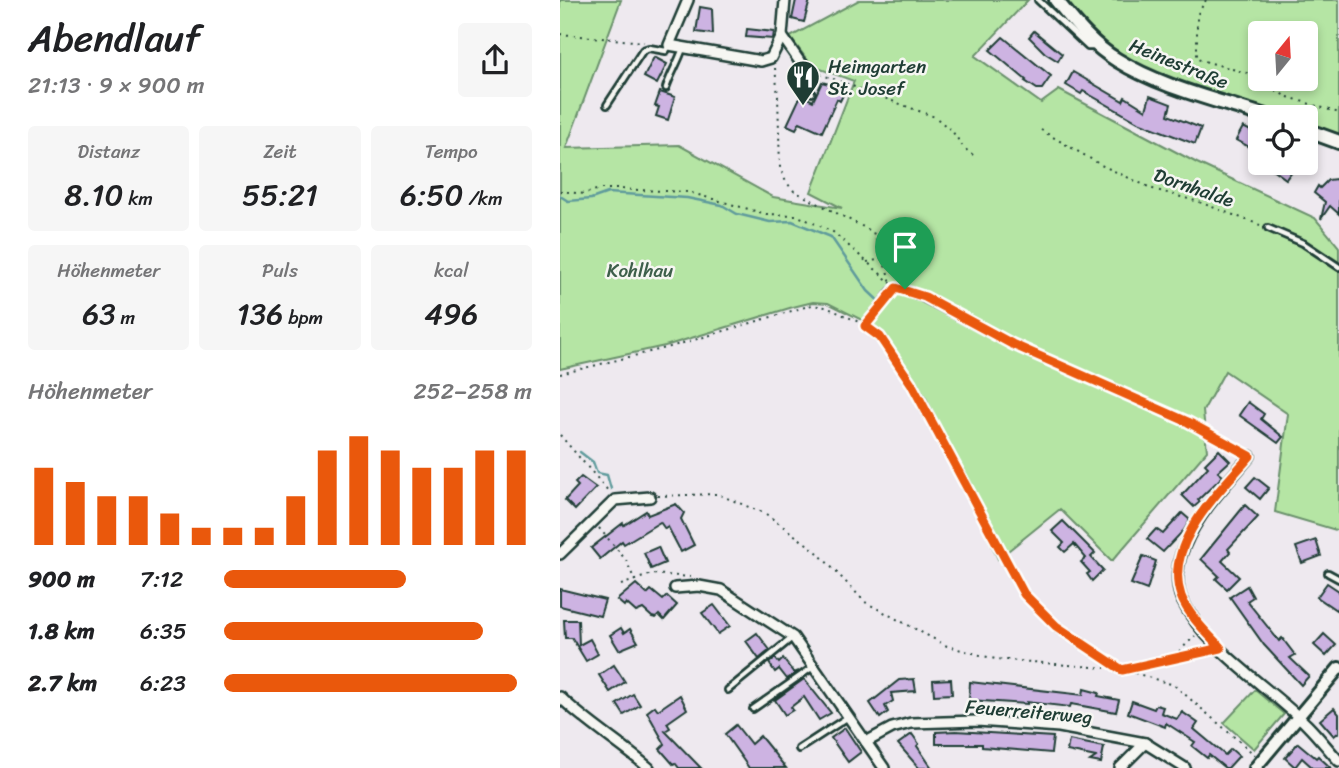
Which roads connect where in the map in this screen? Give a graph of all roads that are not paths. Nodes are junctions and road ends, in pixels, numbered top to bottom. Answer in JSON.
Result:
{"nodes":[{"id":1,"x":688,"y":0,"type":"edge"},
{"id":2,"x":785,"y":0,"type":"edge"},
{"id":3,"x":1038,"y":0,"type":"edge"},
{"id":4,"x":1056,"y":0,"type":"edge"},
{"id":5,"x":782,"y":36,"type":"junction"},
{"id":6,"x":669,"y":45,"type":"junction"},
{"id":7,"x":1099,"y":47,"type":"junction"},
{"id":8,"x":683,"y":48,"type":"junction"},
{"id":9,"x":800,"y":62,"type":"junction"},
{"id":10,"x":812,"y":71,"type":"road end"},
{"id":11,"x":666,"y":88,"type":"dead end"},
{"id":12,"x":812,"y":93,"type":"dead end"},
{"id":13,"x":607,"y":105,"type":"dead end"},
{"id":14,"x":1248,"y":110,"type":"edge"},
{"id":15,"x":1318,"y":134,"type":"edge"},
{"id":16,"x":1339,"y":142,"type":"edge"},
{"id":17,"x":1268,"y":228,"type":"road end"},
{"id":18,"x":1339,"y":267,"type":"edge"},
{"id":19,"x":1250,"y":456,"type":"joint"},
{"id":20,"x":650,"y":497,"type":"road end"},
{"id":21,"x":560,"y":554,"type":"edge"},
{"id":22,"x":1328,"y":573,"type":"dead end"},
{"id":23,"x":1339,"y":579,"type":"edge"},
{"id":24,"x":675,"y":588,"type":"dead end"},
{"id":25,"x":793,"y":637,"type":"junction"},
{"id":26,"x":815,"y":665,"type":"junction"},
{"id":27,"x":1339,"y":667,"type":"edge"},
{"id":28,"x":1122,"y":670,"type":"road end"},
{"id":29,"x":727,"y":690,"type":"dead end"},
{"id":30,"x":560,"y":697,"type":"edge"},
{"id":31,"x":753,"y":709,"type":"dead end"},
{"id":32,"x":848,"y":717,"type":"junction"},
{"id":33,"x":1298,"y":717,"type":"junction"},
{"id":34,"x":866,"y":742,"type":"junction"},
{"id":35,"x":1144,"y":743,"type":"junction"},
{"id":36,"x":799,"y":749,"type":"dead end"},
{"id":37,"x":1339,"y":761,"type":"edge"},
{"id":38,"x":1258,"y":764,"type":"edge"},
{"id":39,"x":649,"y":768,"type":"edge"},
{"id":40,"x":884,"y":768,"type":"edge"},
{"id":41,"x":1120,"y":768,"type":"edge"},
{"id":42,"x":1185,"y":768,"type":"edge"}],
"edges":[{"from":1,"to":6,"type":"street"},
{"from":2,"to":5,"type":"street"},
{"from":3,"to":7,"type":"lane"},
{"from":4,"to":7,"type":"main road","name":"Heinestraße"},
{"from":5,"to":8,"type":"street"},
{"from":5,"to":9,"type":"street"},
{"from":6,"to":8,"type":"street"},
{"from":6,"to":13,"type":"lane"},
{"from":7,"to":14,"type":"main road","name":"Heinestraße"},
{"from":8,"to":11,"type":"lane"},
{"from":9,"to":10,"type":"street"},
{"from":9,"to":12,"type":"lane"},
{"from":15,"to":16,"type":"main road"},
{"from":17,"to":18,"type":"lane"},
{"from":19,"to":28,"type":"lane"},
{"from":19,"to":33,"type":"street"},
{"from":20,"to":21,"type":"street"},
{"from":22,"to":23,"type":"lane"},
{"from":24,"to":25,"type":"street"},
{"from":25,"to":26,"type":"street"},
{"from":25,"to":29,"type":"lane"},
{"from":26,"to":31,"type":"lane"},
{"from":26,"to":32,"type":"street"},
{"from":27,"to":33,"type":"street"},
{"from":30,"to":39,"type":"street"},
{"from":32,"to":34,"type":"street"},
{"from":32,"to":36,"type":"lane"},
{"from":33,"to":37,"type":"street"},
{"from":33,"to":38,"type":"street"},
{"from":34,"to":35,"type":"street","name":"Feuerreiterweg"},
{"from":34,"to":40,"type":"street"},
{"from":35,"to":41,"type":"street"},
{"from":35,"to":42,"type":"street","name":"Feuerreiterweg"}]}
